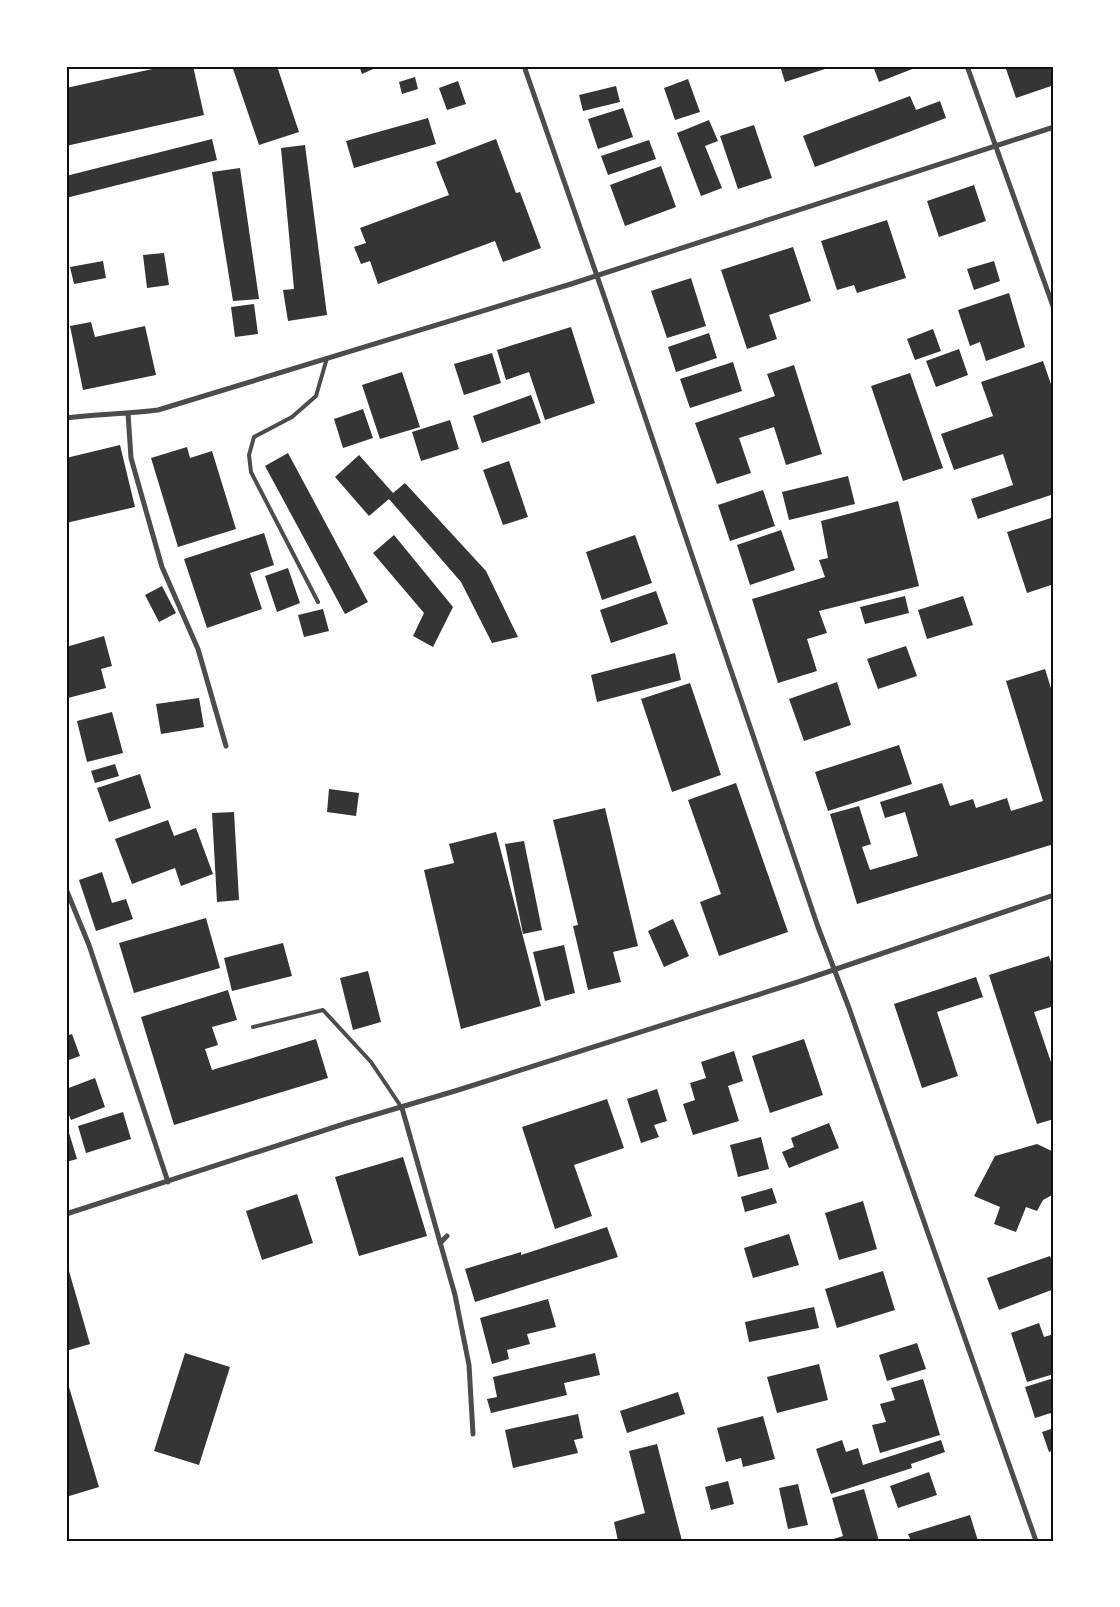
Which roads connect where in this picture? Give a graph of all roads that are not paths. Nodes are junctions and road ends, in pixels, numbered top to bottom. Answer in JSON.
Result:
{"nodes":[{"id":1,"x":524,"y":66,"type":"edge"},
{"id":2,"x":966,"y":66,"type":"edge"},
{"id":3,"x":1054,"y":126,"type":"edge"},
{"id":4,"x":996,"y":146,"type":"junction"},
{"id":5,"x":596,"y":275,"type":"junction"},
{"id":6,"x":1054,"y":309,"type":"edge"},
{"id":7,"x":327,"y":358,"type":"junction"},
{"id":8,"x":128,"y":413,"type":"junction"},
{"id":9,"x":66,"y":418,"type":"edge"},
{"id":10,"x":318,"y":602,"type":"dead end"},
{"id":11,"x":226,"y":746,"type":"dead end"},
{"id":12,"x":66,"y":889,"type":"edge"},
{"id":13,"x":1054,"y":896,"type":"edge"},
{"id":14,"x":834,"y":968,"type":"junction"},
{"id":15,"x":253,"y":1027,"type":"dead end"},
{"id":16,"x":402,"y":1108,"type":"junction"},
{"id":17,"x":168,"y":1182,"type":"junction"},
{"id":18,"x":66,"y":1214,"type":"edge"},
{"id":19,"x":447,"y":1236,"type":"dead end"},
{"id":20,"x":440,"y":1243,"type":"junction"},
{"id":21,"x":473,"y":1434,"type":"dead end"},
{"id":22,"x":1036,"y":1541,"type":"edge"}],
"edges":[{"from":1,"to":5,"type":"street"},
{"from":2,"to":4,"type":"street"},
{"from":3,"to":4,"type":"street"},
{"from":4,"to":5,"type":"street"},
{"from":4,"to":6,"type":"street"},
{"from":5,"to":7,"type":"street"},
{"from":5,"to":14,"type":"street"},
{"from":7,"to":8,"type":"street"},
{"from":7,"to":10,"type":"lane"},
{"from":8,"to":9,"type":"street"},
{"from":8,"to":11,"type":"street"},
{"from":12,"to":17,"type":"street"},
{"from":13,"to":14,"type":"street"},
{"from":14,"to":16,"type":"street"},
{"from":14,"to":22,"type":"street"},
{"from":15,"to":16,"type":"lane"},
{"from":16,"to":17,"type":"street"},
{"from":16,"to":20,"type":"street"},
{"from":17,"to":18,"type":"street"},
{"from":19,"to":20,"type":"street"},
{"from":20,"to":21,"type":"street"}]}
